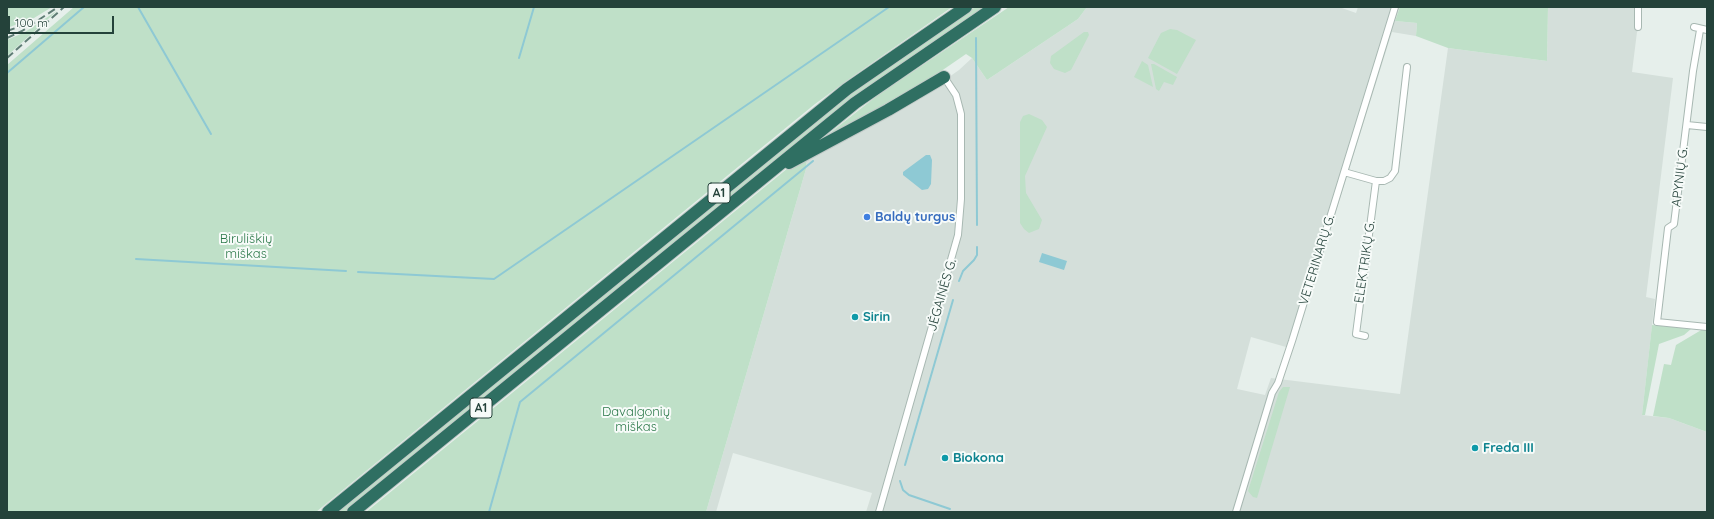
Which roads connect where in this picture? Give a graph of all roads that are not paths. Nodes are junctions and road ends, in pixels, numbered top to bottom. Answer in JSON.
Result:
{"nodes":[{"id":1,"x":966,"y":7,"type":"edge"},
{"id":2,"x":995,"y":7,"type":"edge"},
{"id":3,"x":1395,"y":7,"type":"edge"},
{"id":4,"x":1638,"y":7,"type":"edge"},
{"id":5,"x":1638,"y":27,"type":"dead end"},
{"id":6,"x":1707,"y":30,"type":"edge"},
{"id":7,"x":1407,"y":68,"type":"dead end"},
{"id":8,"x":944,"y":77,"type":"joint"},
{"id":9,"x":1687,"y":125,"type":"junction"},
{"id":10,"x":1707,"y":127,"type":"edge"},
{"id":11,"x":1344,"y":172,"type":"junction"},
{"id":12,"x":765,"y":176,"type":"junction"},
{"id":13,"x":1376,"y":180,"type":"junction"},
{"id":14,"x":1707,"y":327,"type":"edge"},
{"id":15,"x":1365,"y":336,"type":"dead end"},
{"id":16,"x":328,"y":512,"type":"edge"},
{"id":17,"x":353,"y":512,"type":"edge"},
{"id":18,"x":879,"y":512,"type":"edge"},
{"id":19,"x":1236,"y":512,"type":"edge"}],
"edges":[{"from":1,"to":16,"type":"highway","number":"A1"},
{"from":2,"to":12,"type":"highway","number":"A1"},
{"from":3,"to":11,"type":"street","name":"VETERINARŲ G."},
{"from":4,"to":5,"type":"street"},
{"from":6,"to":9,"type":"street","name":"APYNIŲ G."},
{"from":7,"to":13,"type":"street"},
{"from":8,"to":12,"type":"highway"},
{"from":8,"to":18,"type":"street","name":"JĖGAINĖS G."},
{"from":9,"to":10,"type":"street"},
{"from":9,"to":14,"type":"street","name":"APYNIŲ G."},
{"from":11,"to":13,"type":"street"},
{"from":11,"to":19,"type":"street","name":"VETERINARŲ G."},
{"from":12,"to":17,"type":"highway","number":"A1"},
{"from":13,"to":15,"type":"street","name":"ELEKTRIKŲ G."}]}
